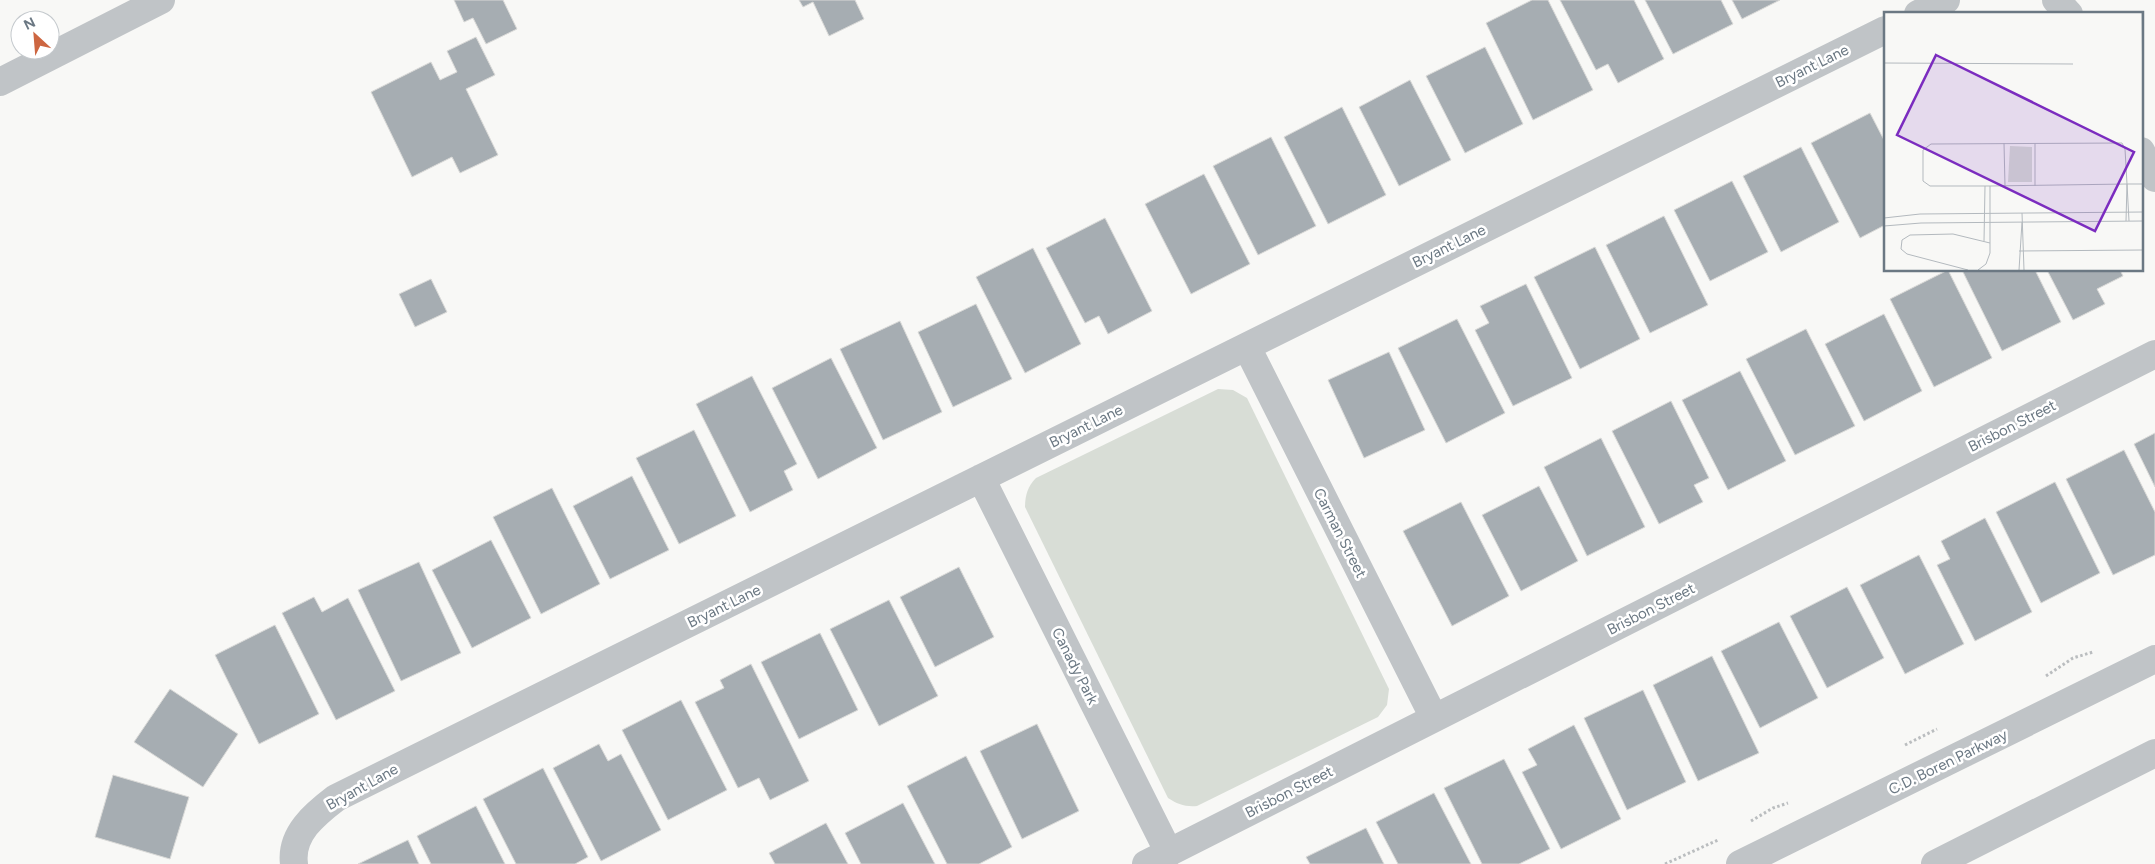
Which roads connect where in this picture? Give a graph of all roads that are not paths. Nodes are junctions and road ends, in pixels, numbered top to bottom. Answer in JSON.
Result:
{"nodes":[{"id":1,"x":161,"y":0,"type":"edge"},
{"id":2,"x":1946,"y":0,"type":"edge"},
{"id":3,"x":2056,"y":0,"type":"edge"},
{"id":4,"x":1922,"y":12,"type":"edge"},
{"id":5,"x":2067,"y":12,"type":"edge"},
{"id":6,"x":1884,"y":30,"type":"edge"},
{"id":7,"x":0,"y":82,"type":"edge"},
{"id":8,"x":2142,"y":154,"type":"edge"},
{"id":9,"x":2155,"y":178,"type":"edge"},
{"id":10,"x":1247,"y":347,"type":"junction"},
{"id":11,"x":2155,"y":354,"type":"edge"},
{"id":12,"x":981,"y":478,"type":"junction"},
{"id":13,"x":2155,"y":659,"type":"edge"},
{"id":14,"x":1434,"y":718,"type":"junction"},
{"id":15,"x":2155,"y":753,"type":"edge"},
{"id":16,"x":1157,"y":858,"type":"edge"},
{"id":17,"x":294,"y":864,"type":"edge"},
{"id":18,"x":1740,"y":864,"type":"edge"},
{"id":19,"x":1935,"y":864,"type":"edge"}],
"edges":[{"from":1,"to":7,"type":"street"},
{"from":2,"to":4,"type":"street"},
{"from":3,"to":5,"type":"street"},
{"from":6,"to":10,"type":"street","name":"Bryant Lane"},
{"from":8,"to":9,"type":"street"},
{"from":10,"to":12,"type":"street","name":"Bryant Lane"},
{"from":10,"to":14,"type":"street","name":"Carman Street"},
{"from":11,"to":14,"type":"street","name":"Brisbon Street"},
{"from":12,"to":16,"type":"street","name":"Canady Park"},
{"from":12,"to":17,"type":"street","name":"Bryant Lane"},
{"from":13,"to":18,"type":"street","name":"C.D. Boren Parkway"},
{"from":14,"to":16,"type":"street","name":"Brisbon Street"},
{"from":15,"to":19,"type":"street"}]}
